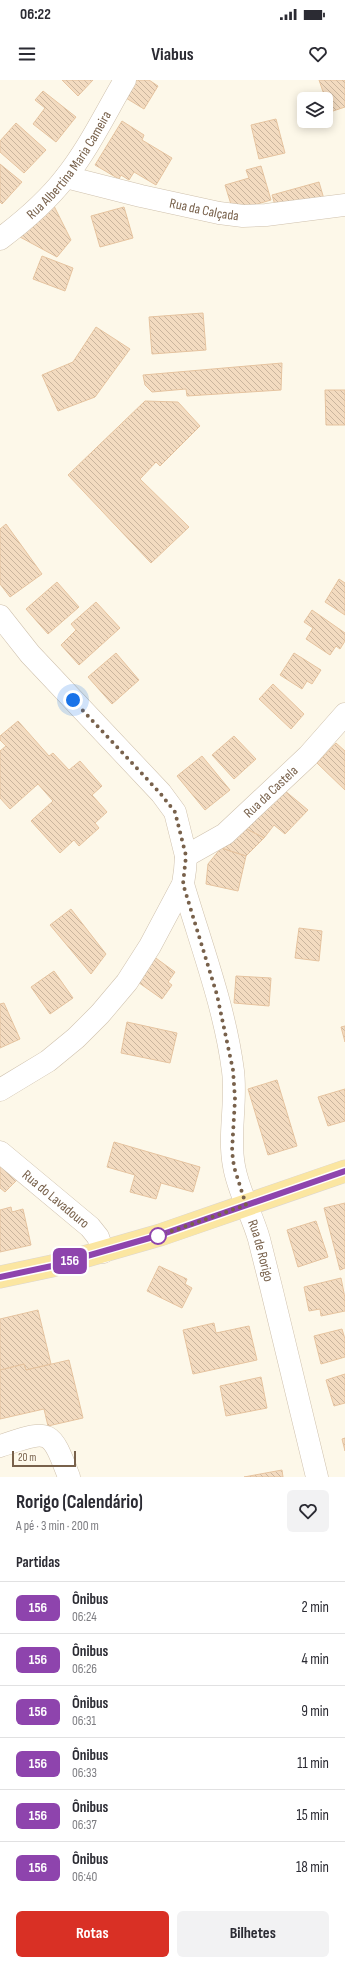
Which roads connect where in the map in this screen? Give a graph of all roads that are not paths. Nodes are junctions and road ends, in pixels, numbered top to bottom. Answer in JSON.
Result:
{"nodes":[{"id":1,"x":125,"y":80,"type":"edge"},
{"id":2,"x":66,"y":177,"type":"junction"},
{"id":3,"x":345,"y":205,"type":"edge"},
{"id":4,"x":0,"y":239,"type":"edge"},
{"id":5,"x":0,"y":616,"type":"edge"},
{"id":6,"x":345,"y":714,"type":"edge"},
{"id":7,"x":186,"y":856,"type":"junction"},
{"id":8,"x":183,"y":884,"type":"junction"},
{"id":9,"x":0,"y":1090,"type":"edge"},
{"id":10,"x":0,"y":1152,"type":"edge"},
{"id":11,"x":345,"y":1171,"type":"edge"},
{"id":12,"x":246,"y":1205,"type":"junction"},
{"id":13,"x":103,"y":1252,"type":"junction"},
{"id":14,"x":0,"y":1277,"type":"edge"},
{"id":15,"x":0,"y":1446,"type":"edge"},
{"id":16,"x":69,"y":1477,"type":"edge"},
{"id":17,"x":317,"y":1477,"type":"edge"}],
"edges":[{"from":1,"to":2,"type":"street","name":"Rua Albertina Maria Cameira"},
{"from":2,"to":3,"type":"street","name":"Rua da Calçada"},
{"from":2,"to":4,"type":"street","name":"Rua Albertina Maria Cameira"},
{"from":5,"to":7,"type":"street"},
{"from":6,"to":7,"type":"street","name":"Rua da Castela"},
{"from":7,"to":8,"type":"street"},
{"from":8,"to":9,"type":"street"},
{"from":8,"to":12,"type":"street","name":"Rua de Rorigo"},
{"from":10,"to":13,"type":"street","name":"Rua do Lavadouro"},
{"from":11,"to":12,"type":"main road"},
{"from":12,"to":13,"type":"main road"},
{"from":12,"to":17,"type":"street","name":"Rua de Rorigo"},
{"from":13,"to":14,"type":"main road"},
{"from":15,"to":16,"type":"street"}]}
